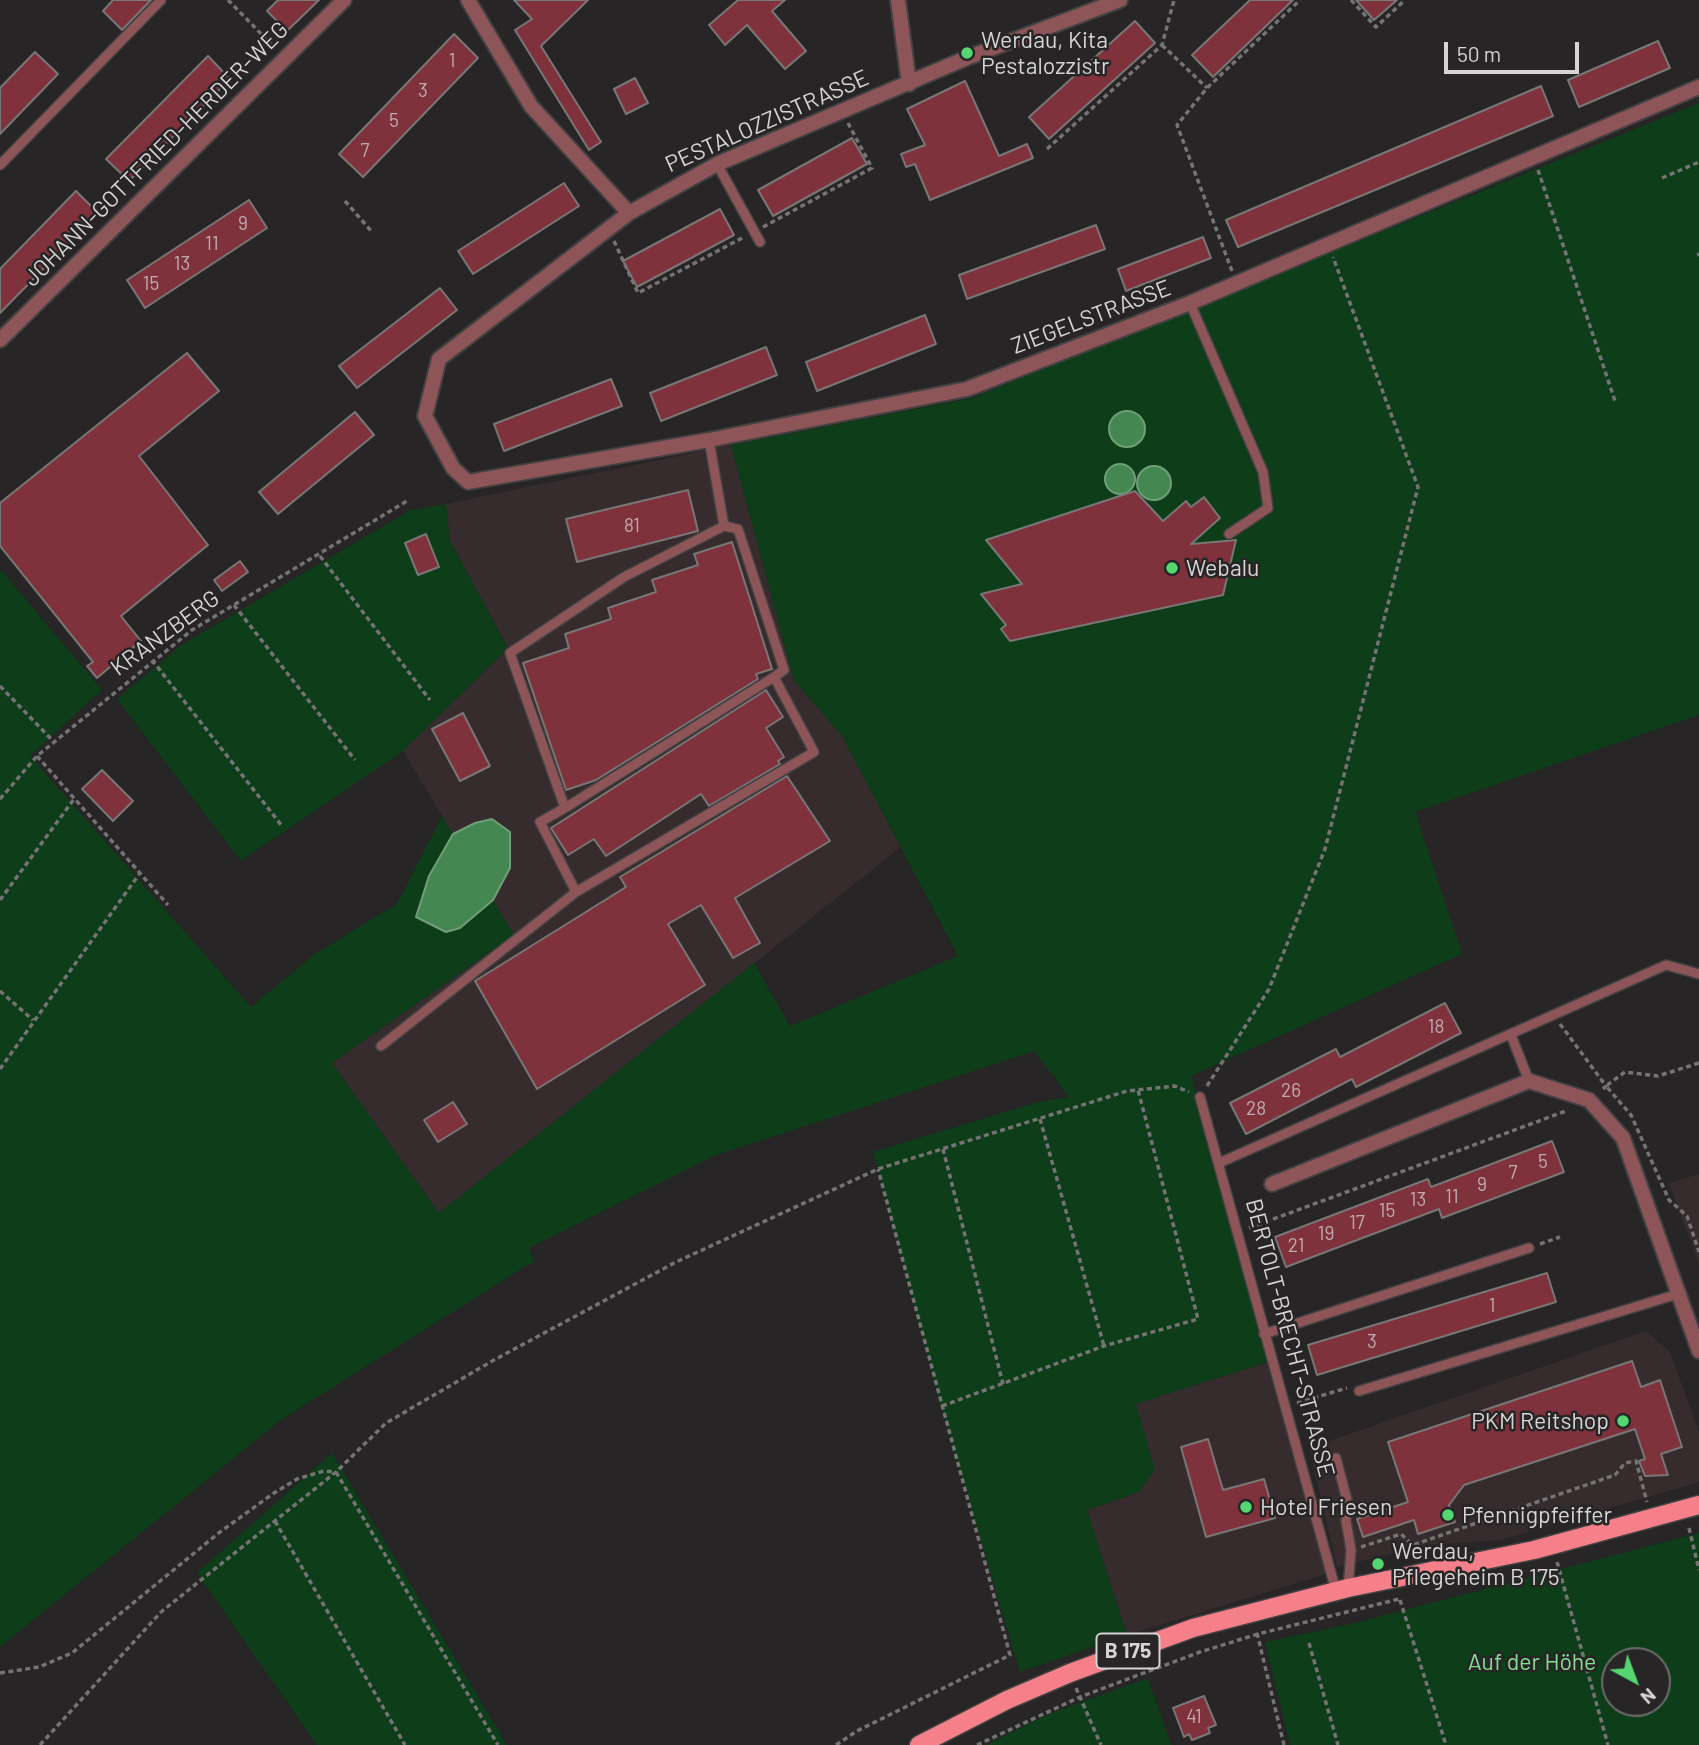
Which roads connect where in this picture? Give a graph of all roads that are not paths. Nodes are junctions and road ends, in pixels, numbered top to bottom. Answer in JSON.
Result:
{"nodes":[{"id":1,"x":161,"y":0,"type":"edge"},
{"id":2,"x":344,"y":0,"type":"edge"},
{"id":3,"x":468,"y":0,"type":"edge"},
{"id":4,"x":898,"y":0,"type":"edge"},
{"id":5,"x":1120,"y":0,"type":"edge"},
{"id":6,"x":909,"y":85,"type":"junction"},
{"id":7,"x":1699,"y":87,"type":"edge"},
{"id":8,"x":717,"y":164,"type":"junction"},
{"id":9,"x":0,"y":166,"type":"edge"},
{"id":10,"x":629,"y":213,"type":"junction"},
{"id":11,"x":760,"y":242,"type":"dead end"},
{"id":12,"x":1190,"y":303,"type":"junction"},
{"id":13,"x":0,"y":340,"type":"edge"},
{"id":14,"x":709,"y":440,"type":"junction"},
{"id":15,"x":468,"y":482,"type":"joint"},
{"id":16,"x":724,"y":526,"type":"junction"},
{"id":17,"x":1229,"y":534,"type":"dead end"},
{"id":18,"x":774,"y":677,"type":"junction"},
{"id":19,"x":565,"y":808,"type":"junction"},
{"id":20,"x":576,"y":892,"type":"junction"},
{"id":21,"x":1699,"y":974,"type":"edge"},
{"id":22,"x":1511,"y":1035,"type":"junction"},
{"id":23,"x":381,"y":1046,"type":"dead end"},
{"id":24,"x":1529,"y":1081,"type":"junction"},
{"id":25,"x":1200,"y":1097,"type":"road end"},
{"id":26,"x":1219,"y":1163,"type":"junction"},
{"id":27,"x":1272,"y":1184,"type":"dead end"},
{"id":28,"x":1529,"y":1248,"type":"road end"},
{"id":29,"x":1681,"y":1293,"type":"junction"},
{"id":30,"x":1264,"y":1334,"type":"junction"},
{"id":31,"x":1698,"y":1344,"type":"edge"},
{"id":32,"x":1359,"y":1391,"type":"road end"},
{"id":33,"x":1336,"y":1458,"type":"dead end"},
{"id":34,"x":1699,"y":1505,"type":"edge"},
{"id":35,"x":1342,"y":1589,"type":"junction"},
{"id":36,"x":919,"y":1745,"type":"edge"}],
"edges":[{"from":1,"to":9,"type":"lane"},
{"from":2,"to":13,"type":"street","name":"JOHANN-GOTTFRIED-HERDER-WEG"},
{"from":3,"to":10,"type":"street"},
{"from":4,"to":6,"type":"street"},
{"from":5,"to":6,"type":"street","name":"PESTALOZZISTRASSE"},
{"from":6,"to":8,"type":"street","name":"PESTALOZZISTRASSE"},
{"from":7,"to":12,"type":"street","name":"ZIEGELSTRASSE"},
{"from":8,"to":10,"type":"street","name":"PESTALOZZISTRASSE"},
{"from":8,"to":11,"type":"lane"},
{"from":10,"to":15,"type":"street","name":"PESTALOZZISTRASSE"},
{"from":12,"to":14,"type":"street","name":"ZIEGELSTRASSE"},
{"from":12,"to":17,"type":"lane"},
{"from":14,"to":15,"type":"street","name":"ZIEGELSTRASSE"},
{"from":14,"to":16,"type":"lane"},
{"from":16,"to":18,"type":"lane"},
{"from":16,"to":19,"type":"lane"},
{"from":18,"to":19,"type":"lane"},
{"from":18,"to":20,"type":"lane"},
{"from":19,"to":20,"type":"lane"},
{"from":20,"to":23,"type":"lane"},
{"from":21,"to":22,"type":"lane"},
{"from":22,"to":24,"type":"lane"},
{"from":22,"to":26,"type":"lane"},
{"from":24,"to":27,"type":"street","name":"BERTOLT-BRECHT-STRASSE"},
{"from":24,"to":29,"type":"street"},
{"from":25,"to":26,"type":"lane","name":"BERTOLT-BRECHT-STRASSE"},
{"from":26,"to":30,"type":"lane","name":"BERTOLT-BRECHT-STRASSE"},
{"from":28,"to":30,"type":"lane"},
{"from":29,"to":31,"type":"street"},
{"from":29,"to":32,"type":"lane"},
{"from":30,"to":35,"type":"lane","name":"BERTOLT-BRECHT-STRASSE"},
{"from":33,"to":35,"type":"lane"},
{"from":34,"to":35,"type":"main road","number":"B 175"},
{"from":35,"to":36,"type":"main road","number":"B 175"}]}
